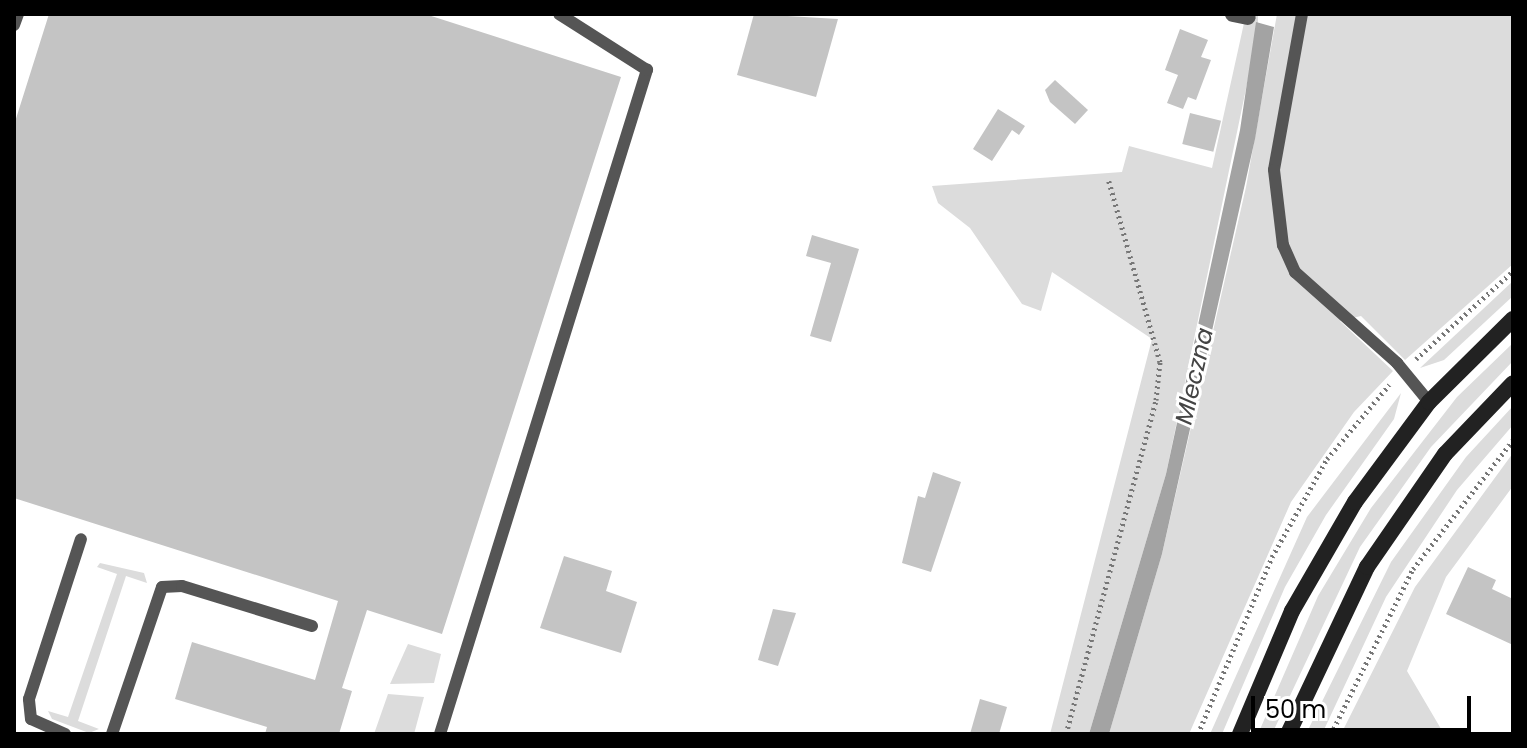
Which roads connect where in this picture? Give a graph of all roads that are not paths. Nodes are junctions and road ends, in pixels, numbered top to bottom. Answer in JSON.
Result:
{"nodes":[{"id":1,"x":18,"y":14,"type":"edge"},
{"id":2,"x":559,"y":14,"type":"edge"},
{"id":3,"x":1302,"y":14,"type":"edge"},
{"id":4,"x":14,"y":25,"type":"edge"},
{"id":5,"x":1513,"y":319,"type":"edge"},
{"id":6,"x":1513,"y":383,"type":"edge"},
{"id":7,"x":1429,"y":402,"type":"junction"},
{"id":8,"x":81,"y":539,"type":"dead end"},
{"id":9,"x":312,"y":626,"type":"dead end"},
{"id":10,"x":65,"y":734,"type":"edge"},
{"id":11,"x":112,"y":734,"type":"edge"},
{"id":12,"x":440,"y":734,"type":"edge"},
{"id":13,"x":1240,"y":734,"type":"edge"},
{"id":14,"x":1288,"y":734,"type":"edge"}],
"edges":[{"from":1,"to":4,"type":"lane"},
{"from":2,"to":12,"type":"lane"},
{"from":3,"to":7,"type":"lane"},
{"from":5,"to":7,"type":"main road"},
{"from":6,"to":14,"type":"main road"},
{"from":7,"to":13,"type":"main road"},
{"from":8,"to":10,"type":"lane"},
{"from":9,"to":11,"type":"lane"}]}
